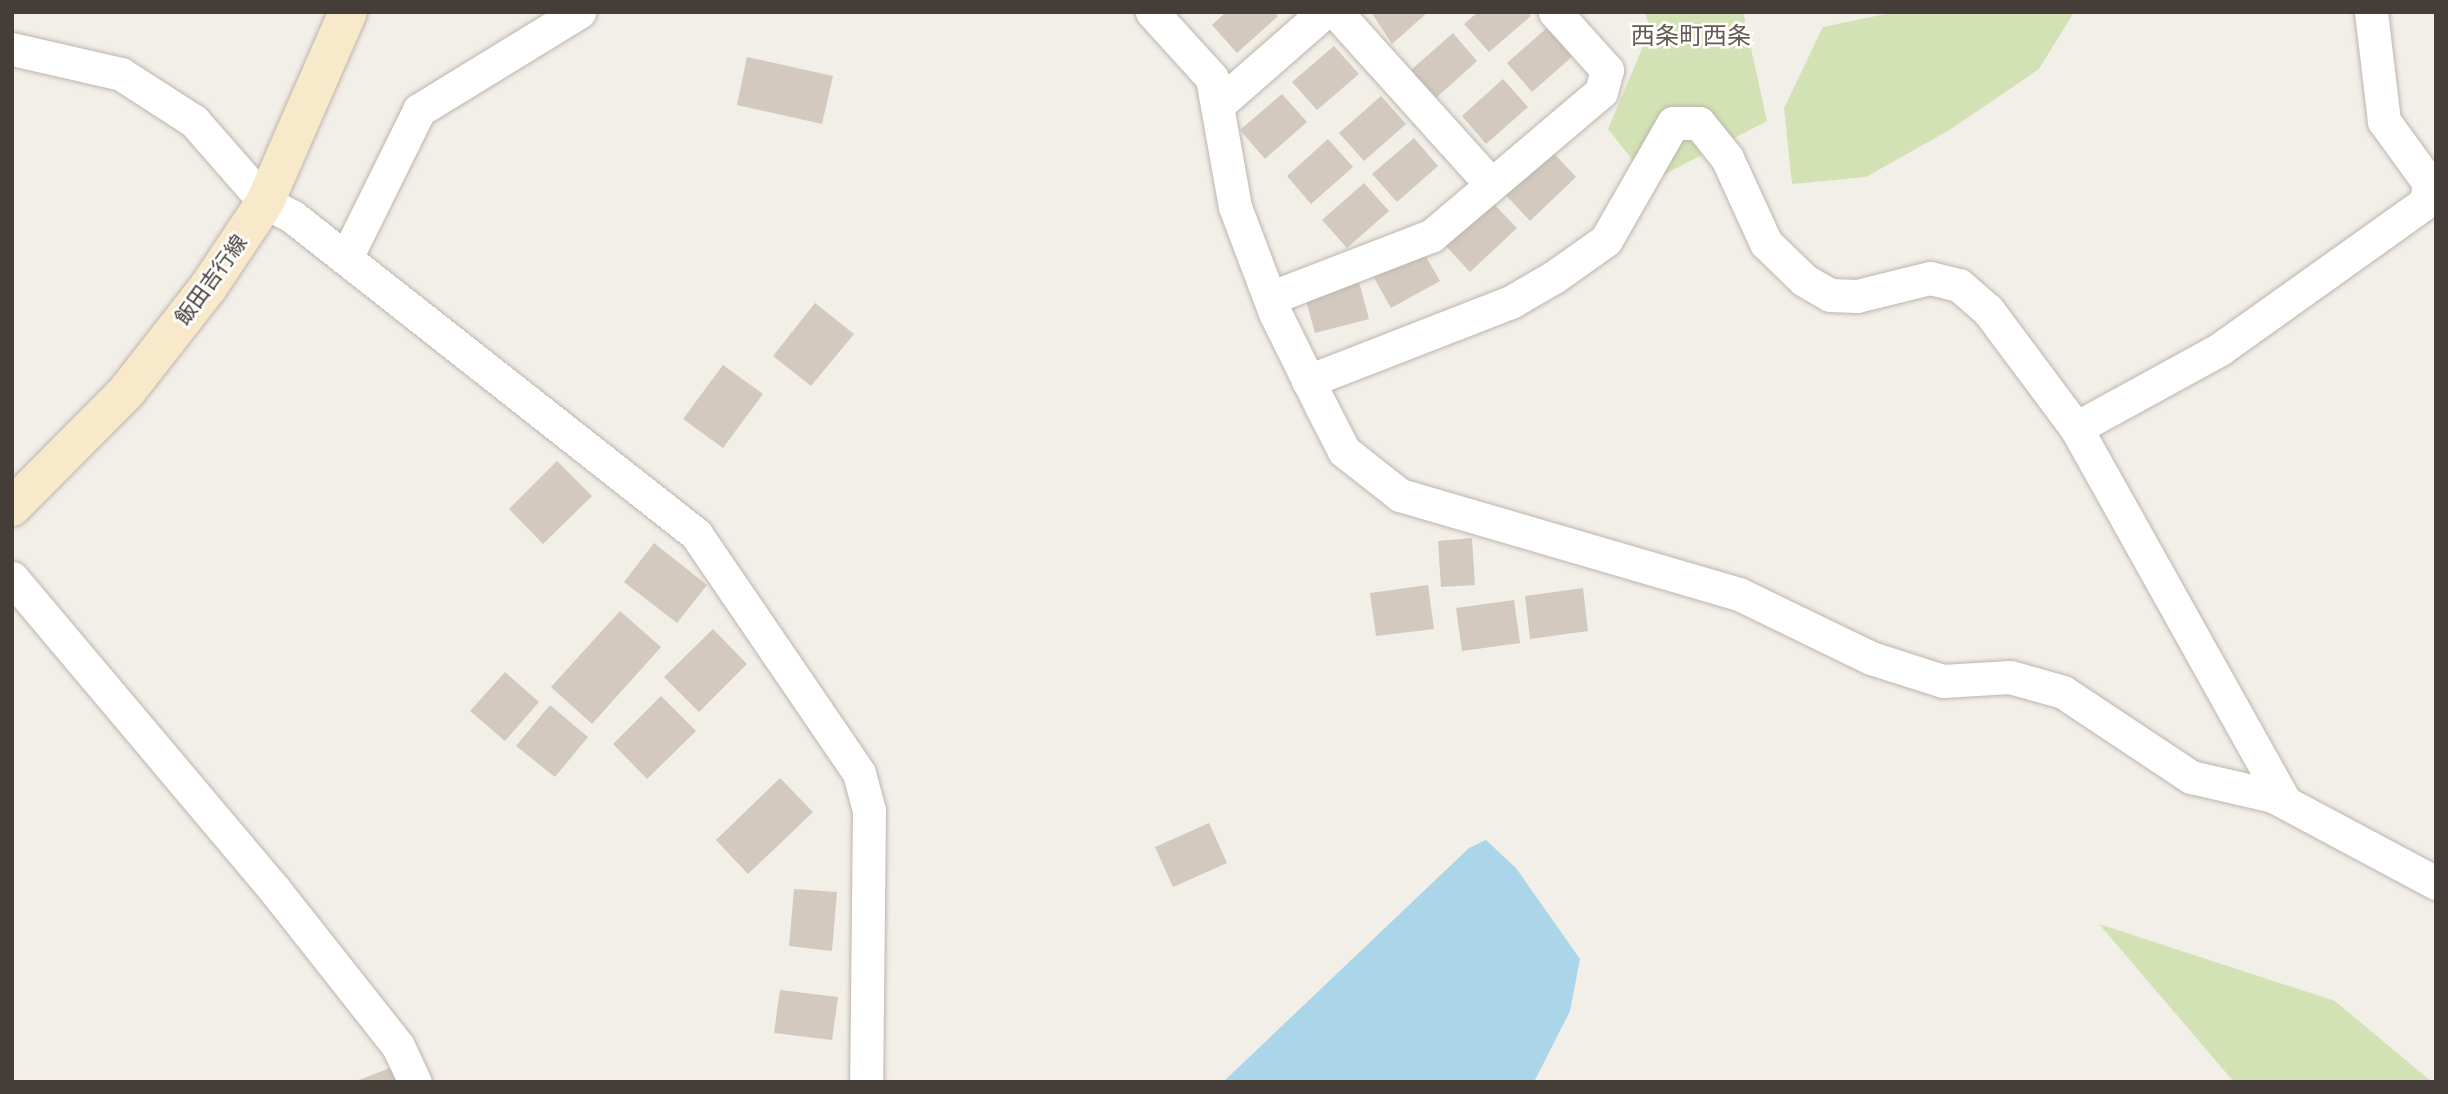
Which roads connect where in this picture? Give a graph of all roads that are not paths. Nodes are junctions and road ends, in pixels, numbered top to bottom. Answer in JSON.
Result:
{"nodes":[{"id":1,"x":348,"y":12,"type":"edge"},
{"id":2,"x":579,"y":12,"type":"edge"},
{"id":3,"x":1152,"y":12,"type":"edge"},
{"id":4,"x":1324,"y":12,"type":"edge"},
{"id":5,"x":1336,"y":12,"type":"edge"},
{"id":6,"x":1555,"y":12,"type":"edge"},
{"id":7,"x":2371,"y":12,"type":"edge"},
{"id":8,"x":12,"y":49,"type":"edge"},
{"id":9,"x":1219,"y":104,"type":"junction"},
{"id":10,"x":1488,"y":181,"type":"junction"},
{"id":11,"x":265,"y":202,"type":"junction"},
{"id":12,"x":346,"y":258,"type":"junction"},
{"id":13,"x":1270,"y":298,"type":"junction"},
{"id":14,"x":1308,"y":381,"type":"junction"},
{"id":15,"x":2076,"y":428,"type":"junction"},
{"id":16,"x":12,"y":507,"type":"edge"},
{"id":17,"x":12,"y":578,"type":"edge"},
{"id":18,"x":2286,"y":803,"type":"junction"},
{"id":19,"x":2436,"y":883,"type":"edge"},
{"id":20,"x":415,"y":1082,"type":"edge"},
{"id":21,"x":866,"y":1082,"type":"edge"}],
"edges":[{"from":1,"to":11,"type":"main road","name":"飯田吉行線"},
{"from":2,"to":12,"type":"street"},
{"from":3,"to":9,"type":"street"},
{"from":4,"to":9,"type":"street"},
{"from":5,"to":10,"type":"street"},
{"from":6,"to":10,"type":"street"},
{"from":7,"to":15,"type":"street"},
{"from":8,"to":11,"type":"street"},
{"from":9,"to":13,"type":"street"},
{"from":10,"to":13,"type":"street"},
{"from":11,"to":12,"type":"street"},
{"from":11,"to":16,"type":"main road","name":"飯田吉行線"},
{"from":12,"to":21,"type":"street"},
{"from":13,"to":14,"type":"street"},
{"from":14,"to":15,"type":"street"},
{"from":14,"to":18,"type":"street"},
{"from":15,"to":18,"type":"street"},
{"from":17,"to":20,"type":"street"},
{"from":18,"to":19,"type":"street"}]}
